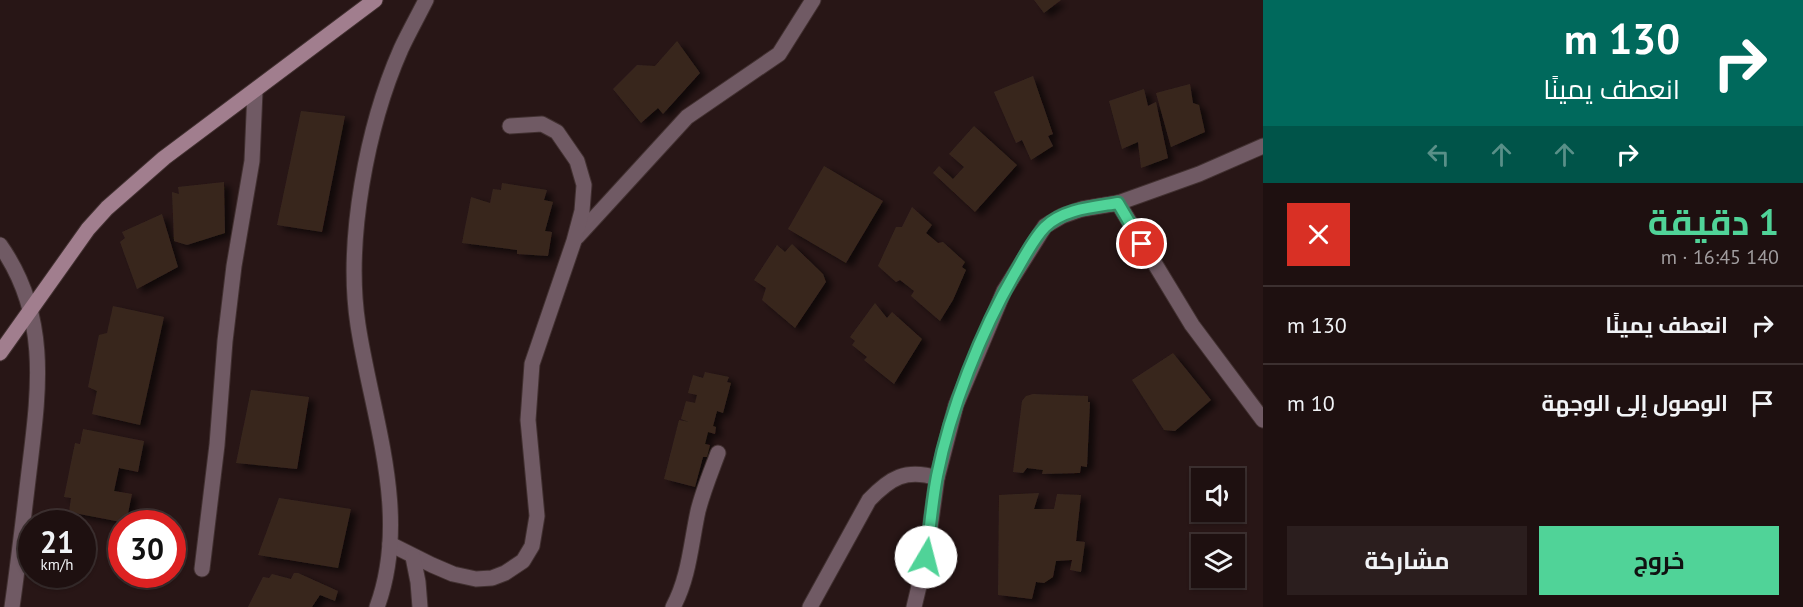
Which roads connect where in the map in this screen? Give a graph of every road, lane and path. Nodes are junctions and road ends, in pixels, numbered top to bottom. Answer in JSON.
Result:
{"nodes":[{"id":1,"x":375,"y":0,"type":"edge"},
{"id":2,"x":426,"y":0,"type":"edge"},
{"id":3,"x":813,"y":0,"type":"edge"},
{"id":4,"x":255,"y":91,"type":"junction"},
{"id":5,"x":510,"y":126,"type":"dead end"},
{"id":6,"x":1263,"y":146,"type":"edge"},
{"id":7,"x":1118,"y":203,"type":"junction"},
{"id":8,"x":574,"y":241,"type":"junction"},
{"id":9,"x":0,"y":245,"type":"edge"},
{"id":10,"x":32,"y":311,"type":"junction"},
{"id":11,"x":0,"y":353,"type":"edge"},
{"id":12,"x":1263,"y":420,"type":"edge"},
{"id":13,"x":718,"y":453,"type":"dead end"},
{"id":14,"x":936,"y":478,"type":"junction"},
{"id":15,"x":390,"y":544,"type":"junction"},
{"id":16,"x":413,"y":557,"type":"junction"},
{"id":17,"x":202,"y":569,"type":"dead end"},
{"id":18,"x":12,"y":607,"type":"edge"},
{"id":19,"x":377,"y":607,"type":"edge"},
{"id":20,"x":420,"y":607,"type":"edge"},
{"id":21,"x":673,"y":607,"type":"edge"},
{"id":22,"x":810,"y":607,"type":"edge"},
{"id":23,"x":914,"y":607,"type":"edge"}],
"edges":[{"from":1,"to":4,"type":"street"},
{"from":2,"to":15,"type":"street"},
{"from":3,"to":8,"type":"street"},
{"from":4,"to":10,"type":"street"},
{"from":4,"to":17,"type":"street"},
{"from":5,"to":8,"type":"street"},
{"from":6,"to":7,"type":"street"},
{"from":7,"to":12,"type":"street"},
{"from":7,"to":14,"type":"street"},
{"from":8,"to":16,"type":"street"},
{"from":9,"to":10,"type":"street"},
{"from":10,"to":11,"type":"street"},
{"from":10,"to":18,"type":"street"},
{"from":13,"to":21,"type":"street"},
{"from":14,"to":22,"type":"street"},
{"from":14,"to":23,"type":"street"},
{"from":15,"to":16,"type":"street"},
{"from":15,"to":19,"type":"street"},
{"from":16,"to":20,"type":"street"}]}
